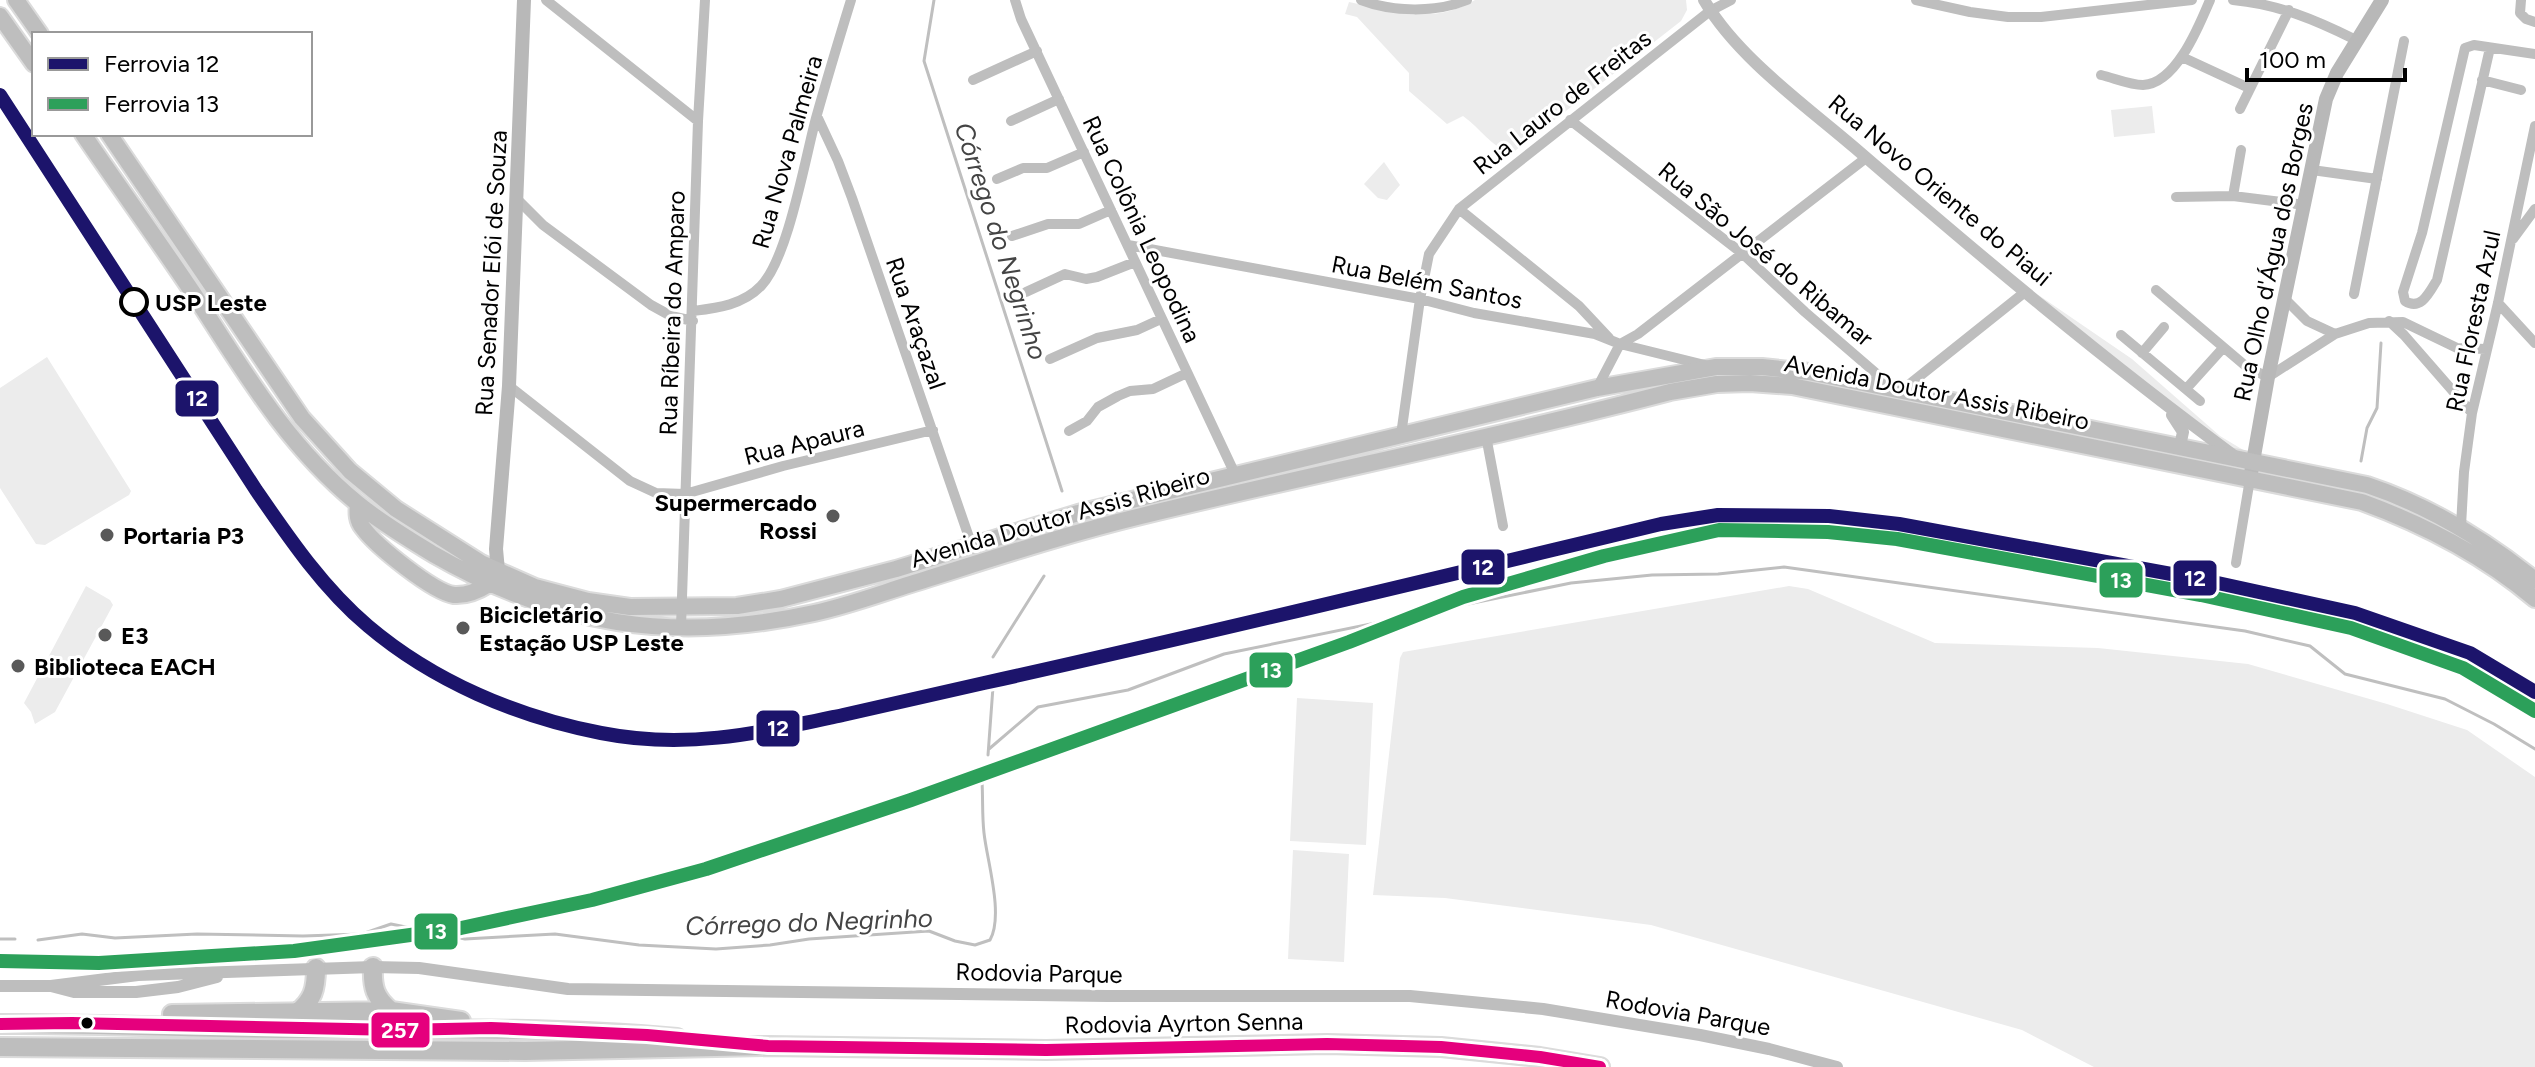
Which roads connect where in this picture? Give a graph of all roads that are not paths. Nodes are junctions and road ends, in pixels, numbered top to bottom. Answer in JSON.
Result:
{"nodes":[{"id":1,"x":16,"y":0,"type":"edge"},
{"id":2,"x":524,"y":0,"type":"edge"},
{"id":3,"x":546,"y":0,"type":"edge"},
{"id":4,"x":705,"y":0,"type":"edge"},
{"id":5,"x":851,"y":0,"type":"edge"},
{"id":6,"x":1015,"y":0,"type":"edge"},
{"id":7,"x":1361,"y":0,"type":"edge"},
{"id":8,"x":1467,"y":0,"type":"edge"},
{"id":9,"x":1731,"y":0,"type":"edge"},
{"id":10,"x":1916,"y":0,"type":"edge"},
{"id":11,"x":2192,"y":0,"type":"edge"},
{"id":12,"x":2210,"y":0,"type":"edge"},
{"id":13,"x":2233,"y":0,"type":"edge"},
{"id":14,"x":2382,"y":0,"type":"edge"},
{"id":15,"x":2521,"y":0,"type":"edge"},
{"id":16,"x":1398,"y":4,"type":"edge"},
{"id":17,"x":1707,"y":5,"type":"edge"},
{"id":18,"x":2289,"y":10,"type":"junction"},
{"id":19,"x":0,"y":16,"type":"edge"},
{"id":20,"x":2535,"y":22,"type":"edge"},
{"id":21,"x":39,"y":32,"type":"edge"},
{"id":22,"x":2356,"y":40,"type":"junction"},
{"id":23,"x":2404,"y":41,"type":"dead end"},
{"id":24,"x":2490,"y":48,"type":"junction"},
{"id":25,"x":1037,"y":51,"type":"junction"},
{"id":26,"x":2535,"y":54,"type":"edge"},
{"id":27,"x":2182,"y":57,"type":"junction"},
{"id":28,"x":32,"y":61,"type":"edge"},
{"id":29,"x":2101,"y":75,"type":"dead end"},
{"id":30,"x":973,"y":80,"type":"dead end"},
{"id":31,"x":2482,"y":80,"type":"junction"},
{"id":32,"x":2249,"y":88,"type":"junction"},
{"id":33,"x":2521,"y":90,"type":"dead end"},
{"id":34,"x":1059,"y":99,"type":"junction"},
{"id":35,"x":2240,"y":109,"type":"dead end"},
{"id":36,"x":817,"y":116,"type":"junction"},
{"id":37,"x":1570,"y":120,"type":"junction"},
{"id":38,"x":698,"y":121,"type":"junction"},
{"id":39,"x":1011,"y":121,"type":"dead end"},
{"id":40,"x":2535,"y":126,"type":"edge"},
{"id":41,"x":84,"y":136,"type":"edge"},
{"id":42,"x":110,"y":136,"type":"edge"},
{"id":43,"x":2241,"y":150,"type":"dead end"},
{"id":44,"x":1084,"y":152,"type":"junction"},
{"id":45,"x":1866,"y":158,"type":"junction"},
{"id":46,"x":2531,"y":164,"type":"edge"},
{"id":47,"x":2312,"y":170,"type":"junction"},
{"id":48,"x":997,"y":179,"type":"dead end"},
{"id":49,"x":2377,"y":179,"type":"junction"},
{"id":50,"x":2233,"y":196,"type":"junction"},
{"id":51,"x":2176,"y":197,"type":"dead end"},
{"id":52,"x":517,"y":199,"type":"junction"},
{"id":53,"x":2305,"y":205,"type":"junction"},
{"id":54,"x":1459,"y":209,"type":"junction"},
{"id":55,"x":2535,"y":209,"type":"edge"},
{"id":56,"x":1111,"y":210,"type":"junction"},
{"id":57,"x":516,"y":219,"type":"junction"},
{"id":58,"x":543,"y":225,"type":"junction"},
{"id":59,"x":1012,"y":236,"type":"dead end"},
{"id":60,"x":2510,"y":243,"type":"junction"},
{"id":61,"x":1128,"y":245,"type":"junction"},
{"id":62,"x":1743,"y":254,"type":"junction"},
{"id":63,"x":1135,"y":262,"type":"junction"},
{"id":64,"x":2156,"y":290,"type":"dead end"},
{"id":65,"x":1026,"y":292,"type":"dead end"},
{"id":66,"x":2025,"y":292,"type":"junction"},
{"id":67,"x":2354,"y":294,"type":"dead end"},
{"id":68,"x":2284,"y":298,"type":"junction"},
{"id":69,"x":1420,"y":299,"type":"junction"},
{"id":70,"x":2498,"y":303,"type":"junction"},
{"id":71,"x":693,"y":316,"type":"junction"},
{"id":72,"x":1161,"y":319,"type":"junction"},
{"id":73,"x":2389,"y":321,"type":"junction"},
{"id":74,"x":2164,"y":327,"type":"dead end"},
{"id":75,"x":2335,"y":334,"type":"junction"},
{"id":76,"x":2121,"y":335,"type":"dead end"},
{"id":77,"x":1609,"y":339,"type":"junction"},
{"id":78,"x":2535,"y":343,"type":"edge"},
{"id":79,"x":1620,"y":344,"type":"junction"},
{"id":80,"x":2223,"y":348,"type":"junction"},
{"id":81,"x":2486,"y":349,"type":"junction"},
{"id":82,"x":2142,"y":353,"type":"junction"},
{"id":83,"x":1050,"y":359,"type":"dead end"},
{"id":84,"x":1716,"y":367,"type":"junction"},
{"id":85,"x":1187,"y":373,"type":"junction"},
{"id":86,"x":2268,"y":377,"type":"junction"},
{"id":87,"x":509,"y":386,"type":"junction"},
{"id":88,"x":1597,"y":388,"type":"junction"},
{"id":89,"x":2186,"y":389,"type":"junction"},
{"id":90,"x":1898,"y":390,"type":"junction"},
{"id":91,"x":2160,"y":401,"type":"junction"},
{"id":92,"x":2200,"y":401,"type":"dead end"},
{"id":93,"x":2472,"y":413,"type":"junction"},
{"id":94,"x":933,"y":430,"type":"junction"},
{"id":95,"x":1069,"y":431,"type":"dead end"},
{"id":96,"x":1401,"y":435,"type":"junction"},
{"id":97,"x":1486,"y":436,"type":"junction"},
{"id":98,"x":2180,"y":446,"type":"junction"},
{"id":99,"x":2247,"y":466,"type":"junction"},
{"id":100,"x":1235,"y":474,"type":"junction"},
{"id":101,"x":685,"y":494,"type":"junction"},
{"id":102,"x":384,"y":500,"type":"junction"},
{"id":103,"x":358,"y":504,"type":"junction"},
{"id":104,"x":1503,"y":526,"type":"dead end"},
{"id":105,"x":2461,"y":526,"type":"junction"},
{"id":106,"x":972,"y":546,"type":"junction"},
{"id":107,"x":496,"y":549,"type":"junction"},
{"id":108,"x":481,"y":563,"type":"junction"},
{"id":109,"x":2236,"y":563,"type":"dead end"},
{"id":110,"x":494,"y":577,"type":"junction"},
{"id":111,"x":2535,"y":580,"type":"edge"},
{"id":112,"x":2535,"y":599,"type":"edge"},
{"id":113,"x":682,"y":608,"type":"junction"},
{"id":114,"x":681,"y":627,"type":"junction"},
{"id":115,"x":373,"y":967,"type":"junction"},
{"id":116,"x":316,"y":968,"type":"junction"},
{"id":117,"x":0,"y":986,"type":"edge"},
{"id":118,"x":391,"y":1011,"type":"junction"},
{"id":119,"x":297,"y":1013,"type":"junction"},
{"id":120,"x":72,"y":1023,"type":"junction"},
{"id":121,"x":0,"y":1024,"type":"edge"},
{"id":122,"x":491,"y":1028,"type":"junction"},
{"id":123,"x":768,"y":1046,"type":"junction"},
{"id":124,"x":0,"y":1047,"type":"edge"},
{"id":125,"x":1600,"y":1067,"type":"edge"},
{"id":126,"x":1837,"y":1067,"type":"edge"}],
"edges":[{"from":1,"to":21,"type":"main road"},
{"from":2,"to":52,"type":"main road","name":"Rua Senador Elói de Souza"},
{"from":3,"to":38,"type":"street"},
{"from":4,"to":38,"type":"street","name":"Rua Ríbeira do Amparo"},
{"from":5,"to":36,"type":"street","name":"Rua Nova Palmeira"},
{"from":6,"to":25,"type":"street","name":"Rua Colônia Leopodina"},
{"from":7,"to":16,"type":"street"},
{"from":8,"to":16,"type":"street"},
{"from":9,"to":17,"type":"street","name":"Rua Lauro de Freitas"},
{"from":10,"to":11,"type":"street"},
{"from":12,"to":27,"type":"street"},
{"from":13,"to":18,"type":"street"},
{"from":14,"to":22,"type":"main road","name":"Rua Olho d'Água dos Borges"},
{"from":15,"to":20,"type":"street"},
{"from":17,"to":37,"type":"street","name":"Rua Lauro de Freitas"},
{"from":17,"to":45,"type":"street","name":"Rua Novo Oriente do Piaui"},
{"from":18,"to":22,"type":"street"},
{"from":18,"to":32,"type":"street"},
{"from":19,"to":28,"type":"main road"},
{"from":22,"to":47,"type":"main road","name":"Rua Olho d'Água dos Borges"},
{"from":23,"to":49,"type":"street"},
{"from":24,"to":26,"type":"street"},
{"from":24,"to":31,"type":"street"},
{"from":24,"to":31,"type":"street"},
{"from":25,"to":30,"type":"street"},
{"from":25,"to":34,"type":"street","name":"Rua Colônia Leopodina"},
{"from":27,"to":29,"type":"street"},
{"from":27,"to":32,"type":"street"},
{"from":31,"to":33,"type":"street"},
{"from":32,"to":35,"type":"street"},
{"from":34,"to":39,"type":"street"},
{"from":34,"to":44,"type":"street","name":"Rua Colônia Leopodina"},
{"from":36,"to":71,"type":"street","name":"Rua Nova Palmeira"},
{"from":36,"to":94,"type":"street","name":"Rua Araçazal"},
{"from":37,"to":54,"type":"street","name":"Rua Lauro de Freitas"},
{"from":37,"to":62,"type":"street","name":"Rua São José do Ribamar"},
{"from":38,"to":71,"type":"street","name":"Rua Ríbeira do Amparo"},
{"from":40,"to":46,"type":"street","name":"Rua Floresta Azul"},
{"from":41,"to":103,"type":"main road","name":"Avenida Doutor Assis Ribeiro"},
{"from":42,"to":102,"type":"main road","name":"Avenida Doutor Assis Ribeiro"},
{"from":43,"to":50,"type":"street"},
{"from":44,"to":48,"type":"street"},
{"from":44,"to":56,"type":"street","name":"Rua Colônia Leopodina"},
{"from":45,"to":62,"type":"street"},
{"from":45,"to":66,"type":"street","name":"Rua Novo Oriente do Piaui"},
{"from":46,"to":60,"type":"street","name":"Rua Floresta Azul"},
{"from":47,"to":49,"type":"street"},
{"from":47,"to":53,"type":"main road","name":"Rua Olho d'Água dos Borges"},
{"from":49,"to":67,"type":"street"},
{"from":50,"to":51,"type":"street"},
{"from":50,"to":53,"type":"street"},
{"from":52,"to":57,"type":"main road","name":"Rua Senador Elói de Souza"},
{"from":52,"to":58,"type":"street"},
{"from":53,"to":68,"type":"main road","name":"Rua Olho d'Água dos Borges"},
{"from":54,"to":69,"type":"street","name":"Rua Lauro de Freitas"},
{"from":54,"to":77,"type":"street"},
{"from":55,"to":60,"type":"street"},
{"from":56,"to":59,"type":"street"},
{"from":56,"to":61,"type":"street","name":"Rua Colônia Leopodina"},
{"from":57,"to":58,"type":"street"},
{"from":57,"to":87,"type":"main road","name":"Rua Senador Elói de Souza"},
{"from":58,"to":71,"type":"street"},
{"from":60,"to":70,"type":"street","name":"Rua Floresta Azul"},
{"from":61,"to":63,"type":"street","name":"Rua Colônia Leopodina"},
{"from":61,"to":69,"type":"street","name":"Rua Belém Santos"},
{"from":62,"to":79,"type":"street"},
{"from":62,"to":90,"type":"street","name":"Rua São José do Ribamar"},
{"from":63,"to":65,"type":"street"},
{"from":63,"to":72,"type":"street","name":"Rua Colônia Leopodina"},
{"from":64,"to":80,"type":"street"},
{"from":66,"to":90,"type":"street"},
{"from":66,"to":91,"type":"street","name":"Rua Novo Oriente do Piaui"},
{"from":68,"to":75,"type":"street"},
{"from":68,"to":86,"type":"main road","name":"Rua Olho d'Água dos Borges"},
{"from":69,"to":77,"type":"street","name":"Rua Belém Santos"},
{"from":69,"to":96,"type":"street","name":"Rua Lauro de Freitas"},
{"from":70,"to":78,"type":"street"},
{"from":70,"to":81,"type":"street","name":"Rua Floresta Azul"},
{"from":71,"to":101,"type":"street","name":"Rua Ríbeira do Amparo"},
{"from":72,"to":83,"type":"street"},
{"from":72,"to":85,"type":"street","name":"Rua Colônia Leopodina"},
{"from":73,"to":75,"type":"street"},
{"from":73,"to":81,"type":"street"},
{"from":73,"to":93,"type":"street"},
{"from":74,"to":82,"type":"street"},
{"from":75,"to":86,"type":"street"},
{"from":76,"to":82,"type":"street"},
{"from":77,"to":79,"type":"street","name":"Rua Belém Santos"},
{"from":79,"to":84,"type":"street","name":"Rua Belém Santos"},
{"from":79,"to":88,"type":"street"},
{"from":80,"to":86,"type":"street"},
{"from":80,"to":89,"type":"street"},
{"from":81,"to":93,"type":"street","name":"Rua Floresta Azul"},
{"from":82,"to":89,"type":"street"},
{"from":84,"to":88,"type":"main road","name":"Avenida Doutor Assis Ribeiro"},
{"from":84,"to":90,"type":"main road","name":"Avenida Doutor Assis Ribeiro"},
{"from":85,"to":95,"type":"street"},
{"from":85,"to":100,"type":"street","name":"Rua Colônia Leopodina"},
{"from":86,"to":99,"type":"main road","name":"Rua Olho d'Água dos Borges"},
{"from":87,"to":101,"type":"street"},
{"from":87,"to":107,"type":"main road","name":"Rua Senador Elói de Souza"},
{"from":88,"to":96,"type":"main road","name":"Avenida Doutor Assis Ribeiro"},
{"from":89,"to":92,"type":"street"},
{"from":90,"to":98,"type":"main road","name":"Avenida Doutor Assis Ribeiro"},
{"from":91,"to":98,"type":"street","name":"Rua Novo Oriente do Piaui"},
{"from":91,"to":99,"type":"street","name":"Rua Novo Oriente do Piaui"},
{"from":93,"to":105,"type":"street","name":"Rua Floresta Azul"},
{"from":94,"to":101,"type":"street","name":"Rua Apaura"},
{"from":94,"to":106,"type":"street","name":"Rua Araçazal"},
{"from":96,"to":100,"type":"main road","name":"Avenida Doutor Assis Ribeiro"},
{"from":97,"to":99,"type":"main road","name":"Avenida Doutor Assis Ribeiro"},
{"from":97,"to":104,"type":"street"},
{"from":97,"to":114,"type":"main road","name":"Avenida Doutor Assis Ribeiro"},
{"from":98,"to":99,"type":"main road","name":"Avenida Doutor Assis Ribeiro"},
{"from":99,"to":105,"type":"main road","name":"Avenida Doutor Assis Ribeiro"},
{"from":99,"to":109,"type":"street"},
{"from":99,"to":112,"type":"main road"},
{"from":100,"to":106,"type":"main road","name":"Avenida Doutor Assis Ribeiro"},
{"from":101,"to":113,"type":"street","name":"Rua Ríbeira do Amparo"},
{"from":102,"to":103,"type":"main road"},
{"from":102,"to":108,"type":"main road","name":"Avenida Doutor Assis Ribeiro"},
{"from":103,"to":110,"type":"main road","name":"Avenida Doutor Assis Ribeiro"},
{"from":103,"to":110,"type":"main road"},
{"from":105,"to":111,"type":"main road","name":"Avenida Doutor Assis Ribeiro"},
{"from":106,"to":113,"type":"main road","name":"Avenida Doutor Assis Ribeiro"},
{"from":107,"to":108,"type":"main road"},
{"from":107,"to":110,"type":"main road","name":"Rua Senador Elói de Souza"},
{"from":108,"to":110,"type":"main road","name":"Avenida Doutor Assis Ribeiro"},
{"from":110,"to":113,"type":"main road","name":"Avenida Doutor Assis Ribeiro"},
{"from":110,"to":114,"type":"main road","name":"Avenida Doutor Assis Ribeiro"},
{"from":113,"to":114,"type":"street","name":"Rua Ríbeira do Amparo"},
{"from":115,"to":116,"type":"street","name":"Rodovia Parque"},
{"from":115,"to":118,"type":"highway"},
{"from":115,"to":126,"type":"street","name":"Rodovia Parque"},
{"from":116,"to":117,"type":"street","name":"Rodovia Parque"},
{"from":116,"to":119,"type":"highway"},
{"from":118,"to":119,"type":"highway"},
{"from":118,"to":122,"type":"highway"},
{"from":119,"to":120,"type":"highway"},
{"from":120,"to":121,"type":"highway","name":"Rodovia Ayrton Senna"},
{"from":120,"to":122,"type":"highway","name":"Rodovia Ayrton Senna"},
{"from":122,"to":123,"type":"highway","name":"Rodovia Ayrton Senna"},
{"from":123,"to":124,"type":"highway","name":"Rodovia Ayrton Senna"},
{"from":123,"to":125,"type":"highway","name":"Rodovia Ayrton Senna"}]}
